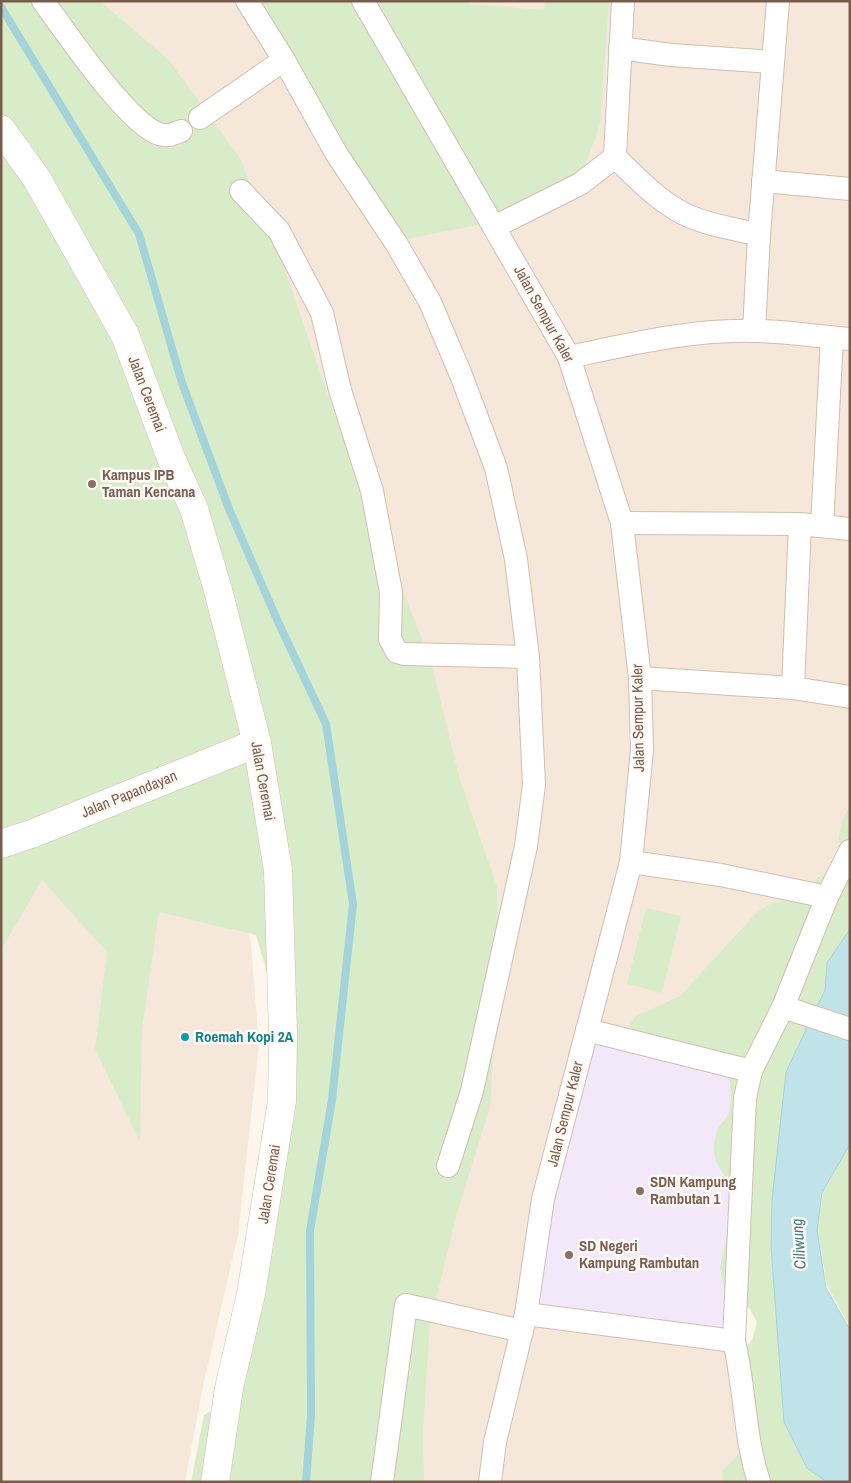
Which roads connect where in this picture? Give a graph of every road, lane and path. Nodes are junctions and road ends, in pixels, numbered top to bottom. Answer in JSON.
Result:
{"nodes":[{"id":1,"x":43,"y":1,"type":"edge"},
{"id":2,"x":248,"y":1,"type":"edge"},
{"id":3,"x":363,"y":1,"type":"edge"},
{"id":4,"x":623,"y":1,"type":"edge"},
{"id":5,"x":778,"y":1,"type":"edge"},
{"id":6,"x":620,"y":48,"type":"junction"},
{"id":7,"x":284,"y":60,"type":"junction"},
{"id":8,"x":773,"y":62,"type":"junction"},
{"id":9,"x":200,"y":118,"type":"dead end"},
{"id":10,"x":1,"y":129,"type":"edge"},
{"id":11,"x":181,"y":131,"type":"dead end"},
{"id":12,"x":615,"y":156,"type":"junction"},
{"id":13,"x":763,"y":182,"type":"junction"},
{"id":14,"x":850,"y":188,"type":"edge"},
{"id":15,"x":241,"y":191,"type":"dead end"},
{"id":16,"x":496,"y":226,"type":"junction"},
{"id":17,"x":759,"y":235,"type":"junction"},
{"id":18,"x":754,"y":330,"type":"junction"},
{"id":19,"x":841,"y":338,"type":"edge"},
{"id":20,"x":570,"y":357,"type":"junction"},
{"id":21,"x":622,"y":523,"type":"junction"},
{"id":22,"x":811,"y":525,"type":"junction"},
{"id":23,"x":850,"y":529,"type":"edge"},
{"id":24,"x":528,"y":657,"type":"junction"},
{"id":25,"x":640,"y":678,"type":"junction"},
{"id":26,"x":793,"y":688,"type":"junction"},
{"id":27,"x":850,"y":697,"type":"edge"},
{"id":28,"x":257,"y":743,"type":"junction"},
{"id":29,"x":1,"y":844,"type":"edge"},
{"id":30,"x":850,"y":852,"type":"edge"},
{"id":31,"x":631,"y":862,"type":"junction"},
{"id":32,"x":827,"y":897,"type":"junction"},
{"id":33,"x":783,"y":1007,"type":"junction"},
{"id":34,"x":850,"y":1029,"type":"edge"},
{"id":35,"x":587,"y":1030,"type":"junction"},
{"id":36,"x":751,"y":1070,"type":"junction"},
{"id":37,"x":448,"y":1166,"type":"dead end"},
{"id":38,"x":524,"y":1322,"type":"junction"},
{"id":39,"x":734,"y":1341,"type":"junction"},
{"id":40,"x":752,"y":1460,"type":"junction"},
{"id":41,"x":215,"y":1482,"type":"edge"},
{"id":42,"x":382,"y":1482,"type":"edge"},
{"id":43,"x":490,"y":1482,"type":"edge"},
{"id":44,"x":759,"y":1482,"type":"edge"},
{"id":45,"x":776,"y":1482,"type":"edge"}],
"edges":[{"from":1,"to":11,"type":"street"},
{"from":2,"to":7,"type":"street"},
{"from":3,"to":16,"type":"street","name":"Jalan Sempur Kaler"},
{"from":4,"to":6,"type":"street"},
{"from":5,"to":8,"type":"street"},
{"from":6,"to":8,"type":"street"},
{"from":6,"to":12,"type":"street"},
{"from":7,"to":9,"type":"street"},
{"from":7,"to":24,"type":"street"},
{"from":8,"to":13,"type":"street"},
{"from":10,"to":28,"type":"street","name":"Jalan Ceremai"},
{"from":12,"to":16,"type":"street"},
{"from":12,"to":17,"type":"street"},
{"from":13,"to":14,"type":"street"},
{"from":13,"to":17,"type":"street"},
{"from":15,"to":24,"type":"street"},
{"from":16,"to":20,"type":"street","name":"Jalan Sempur Kaler"},
{"from":17,"to":18,"type":"street"},
{"from":18,"to":19,"type":"street"},
{"from":18,"to":20,"type":"street"},
{"from":19,"to":22,"type":"street"},
{"from":20,"to":21,"type":"street","name":"Jalan Sempur Kaler"},
{"from":21,"to":22,"type":"street"},
{"from":21,"to":25,"type":"street","name":"Jalan Sempur Kaler"},
{"from":22,"to":23,"type":"street"},
{"from":22,"to":26,"type":"street"},
{"from":24,"to":37,"type":"street"},
{"from":25,"to":26,"type":"street"},
{"from":25,"to":31,"type":"street","name":"Jalan Sempur Kaler"},
{"from":26,"to":27,"type":"street"},
{"from":28,"to":29,"type":"street","name":"Jalan Papandayan"},
{"from":28,"to":41,"type":"street","name":"Jalan Ceremai"},
{"from":30,"to":32,"type":"street"},
{"from":31,"to":32,"type":"street"},
{"from":31,"to":35,"type":"street","name":"Jalan Sempur Kaler"},
{"from":32,"to":33,"type":"street"},
{"from":33,"to":34,"type":"street"},
{"from":33,"to":36,"type":"street"},
{"from":35,"to":36,"type":"street"},
{"from":35,"to":38,"type":"street","name":"Jalan Sempur Kaler"},
{"from":36,"to":39,"type":"street"},
{"from":38,"to":39,"type":"street"},
{"from":38,"to":42,"type":"street"},
{"from":38,"to":43,"type":"street","name":"Jalan Sempur Kaler"},
{"from":39,"to":40,"type":"street"},
{"from":40,"to":44,"type":"street"},
{"from":40,"to":45,"type":"street"}]}
